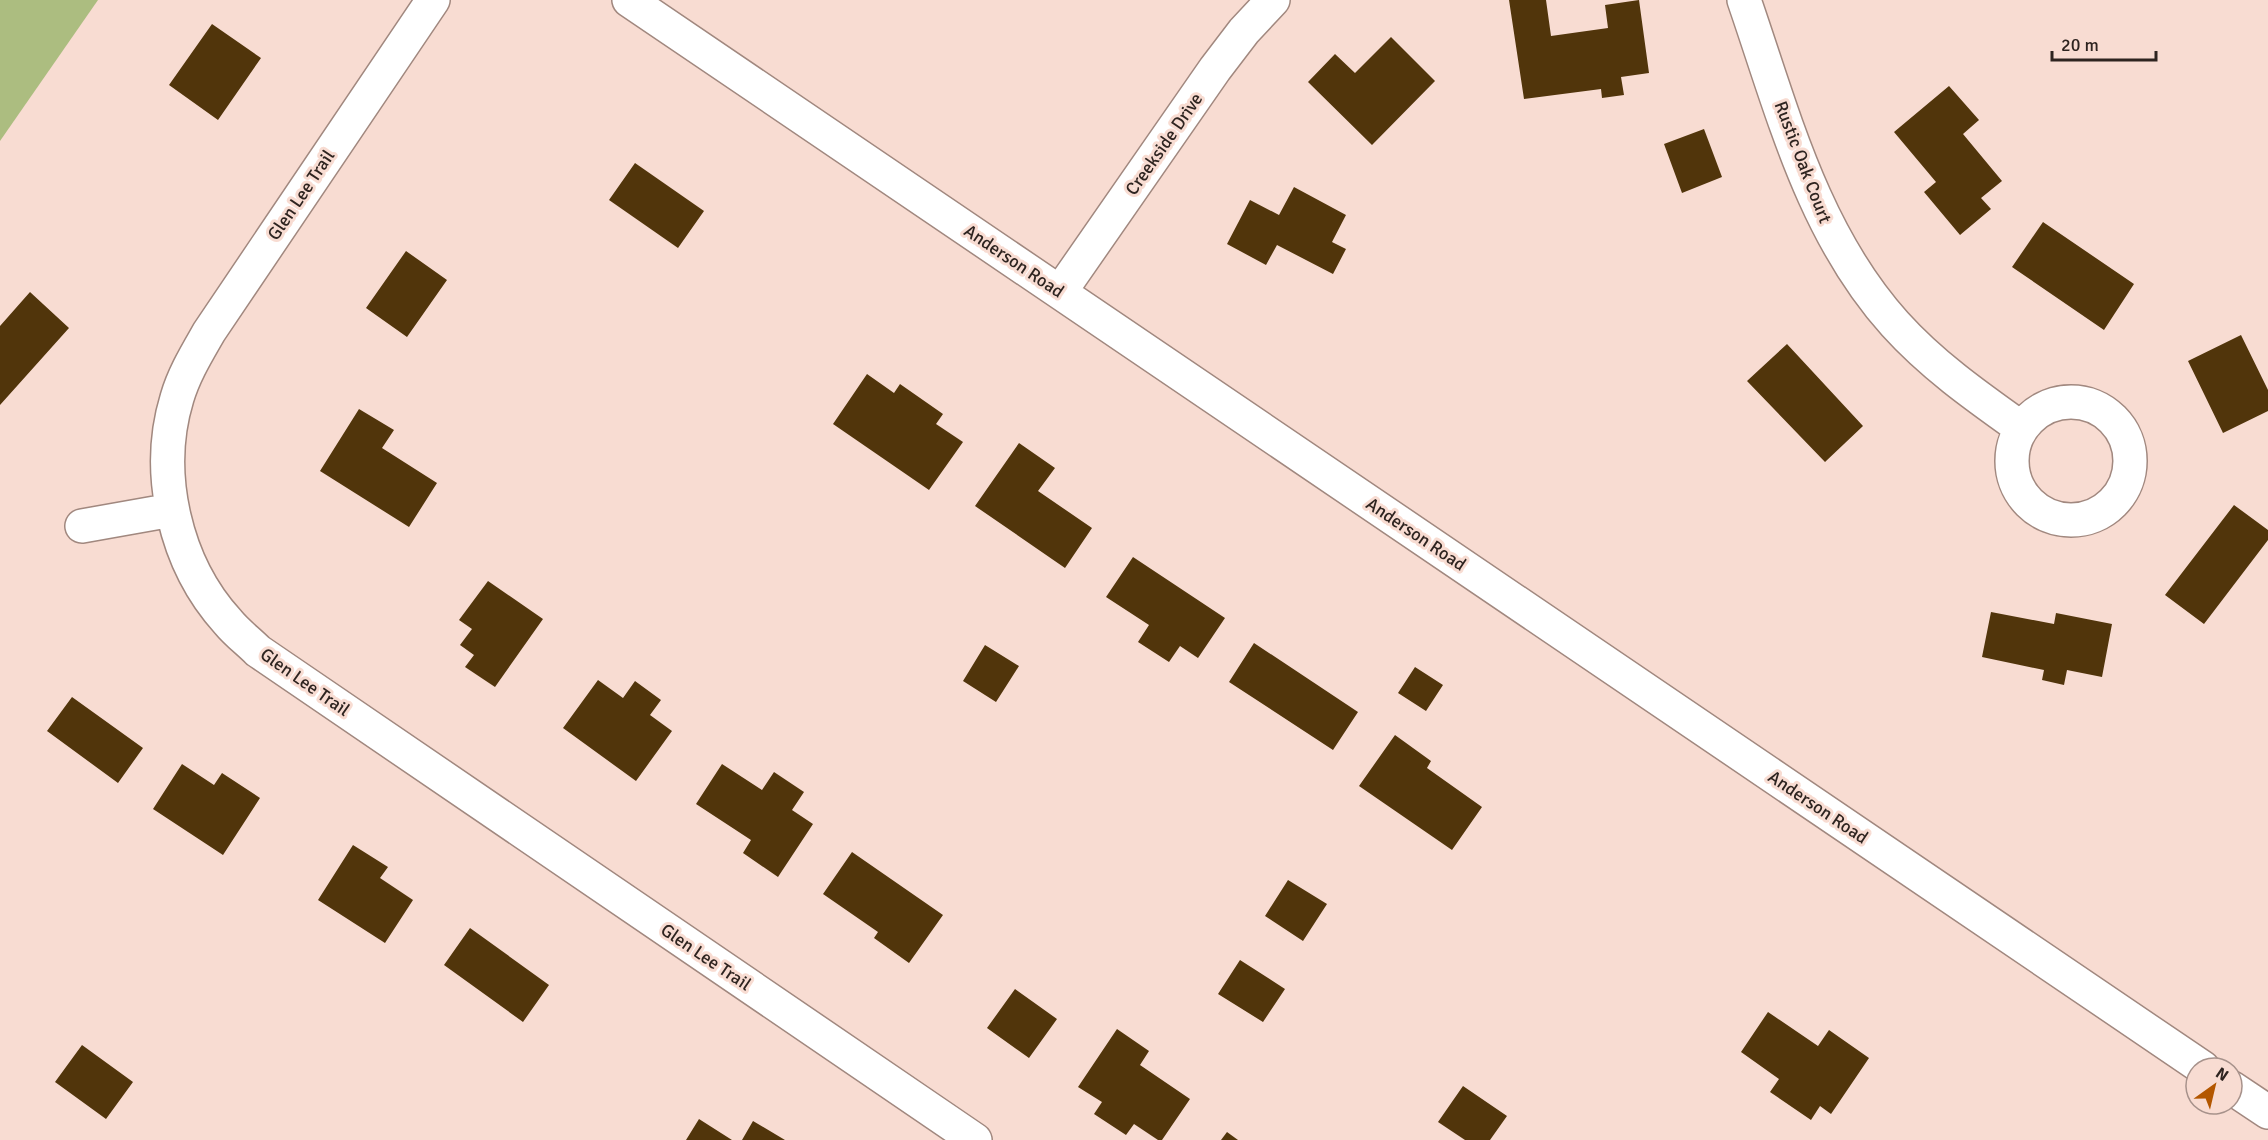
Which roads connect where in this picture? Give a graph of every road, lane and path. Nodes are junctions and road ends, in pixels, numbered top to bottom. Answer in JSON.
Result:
{"nodes":[{"id":1,"x":433,"y":0,"type":"edge"},
{"id":2,"x":629,"y":0,"type":"edge"},
{"id":3,"x":1273,"y":0,"type":"edge"},
{"id":4,"x":1744,"y":0,"type":"edge"},
{"id":5,"x":1060,"y":292,"type":"junction"},
{"id":6,"x":2021,"y":428,"type":"dead end"},
{"id":7,"x":172,"y":510,"type":"junction"},
{"id":8,"x":82,"y":526,"type":"dead end"},
{"id":9,"x":2185,"y":1056,"type":"edge"},
{"id":10,"x":2244,"y":1096,"type":"edge"},
{"id":11,"x":2268,"y":1112,"type":"edge"},
{"id":12,"x":975,"y":1140,"type":"edge"}],
"edges":[{"from":1,"to":7,"type":"street","name":"Glen Lee Trail"},
{"from":2,"to":5,"type":"street","name":"Anderson Road"},
{"from":3,"to":5,"type":"street","name":"Creekside Drive"},
{"from":4,"to":6,"type":"street","name":"Rustic Oak Court"},
{"from":5,"to":9,"type":"street","name":"Anderson Road"},
{"from":7,"to":8,"type":"street"},
{"from":7,"to":12,"type":"street","name":"Glen Lee Trail"},
{"from":10,"to":11,"type":"street"}]}
